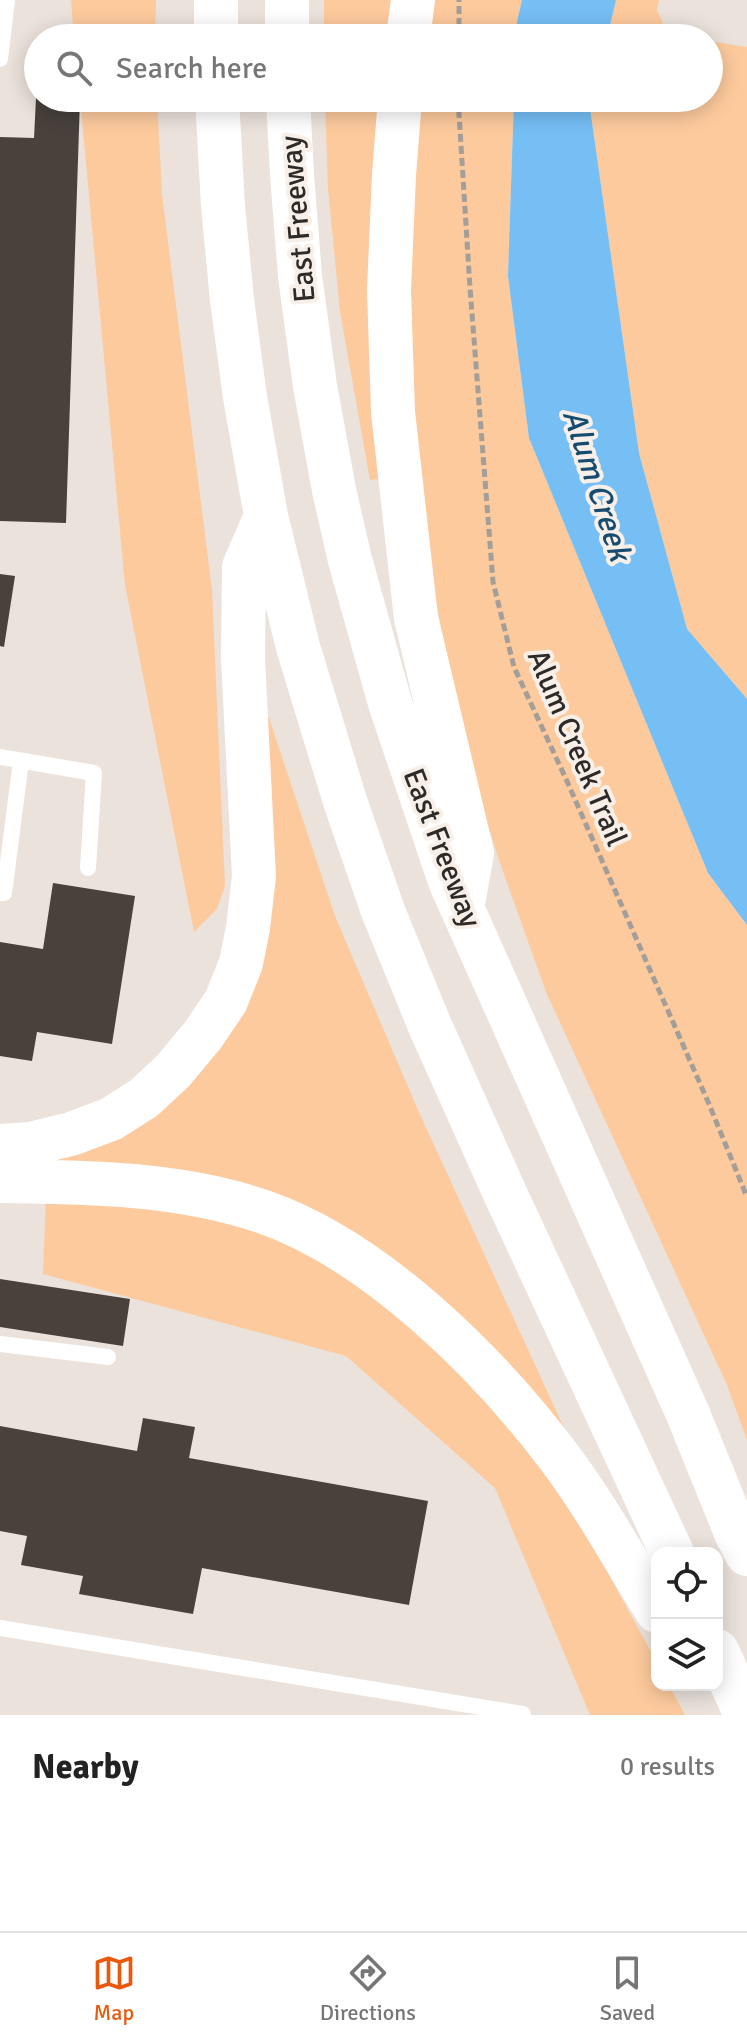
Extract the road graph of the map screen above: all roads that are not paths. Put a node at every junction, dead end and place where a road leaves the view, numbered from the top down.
1 (216, 0) edge
2 (287, 0) edge
3 (413, 0) edge
4 (5, 2) edge
5 (216, 24) edge
6 (287, 24) edge
7 (410, 24) edge
8 (0, 59) edge
9 (218, 112) edge
10 (289, 112) edge
11 (399, 112) edge
12 (266, 516) junction
13 (0, 757) edge
14 (21, 761) junction
15 (88, 868) dead end
16 (0, 893) edge
17 (463, 909) junction
18 (0, 1146) edge
19 (0, 1181) edge
20 (0, 1344) edge
21 (108, 1357) dead end
22 (669, 1547) edge
23 (747, 1554) edge
24 (651, 1601) edge
25 (0, 1628) edge
26 (723, 1664) edge
27 (707, 1691) edge
28 (523, 1714) edge
29 (721, 1715) edge
30 (746, 1715) edge

1 - 5 highway
2 - 6 highway
3 - 7 highway
4 - 8 lane
9 - 12 highway
10 - 17 highway, East Freeway
11 - 17 highway
12 - 18 highway
12 - 22 highway
13 - 14 lane
14 - 15 lane
14 - 16 lane
17 - 23 highway, East Freeway
19 - 24 highway
20 - 21 lane
25 - 28 lane
26 - 30 highway
27 - 29 highway

